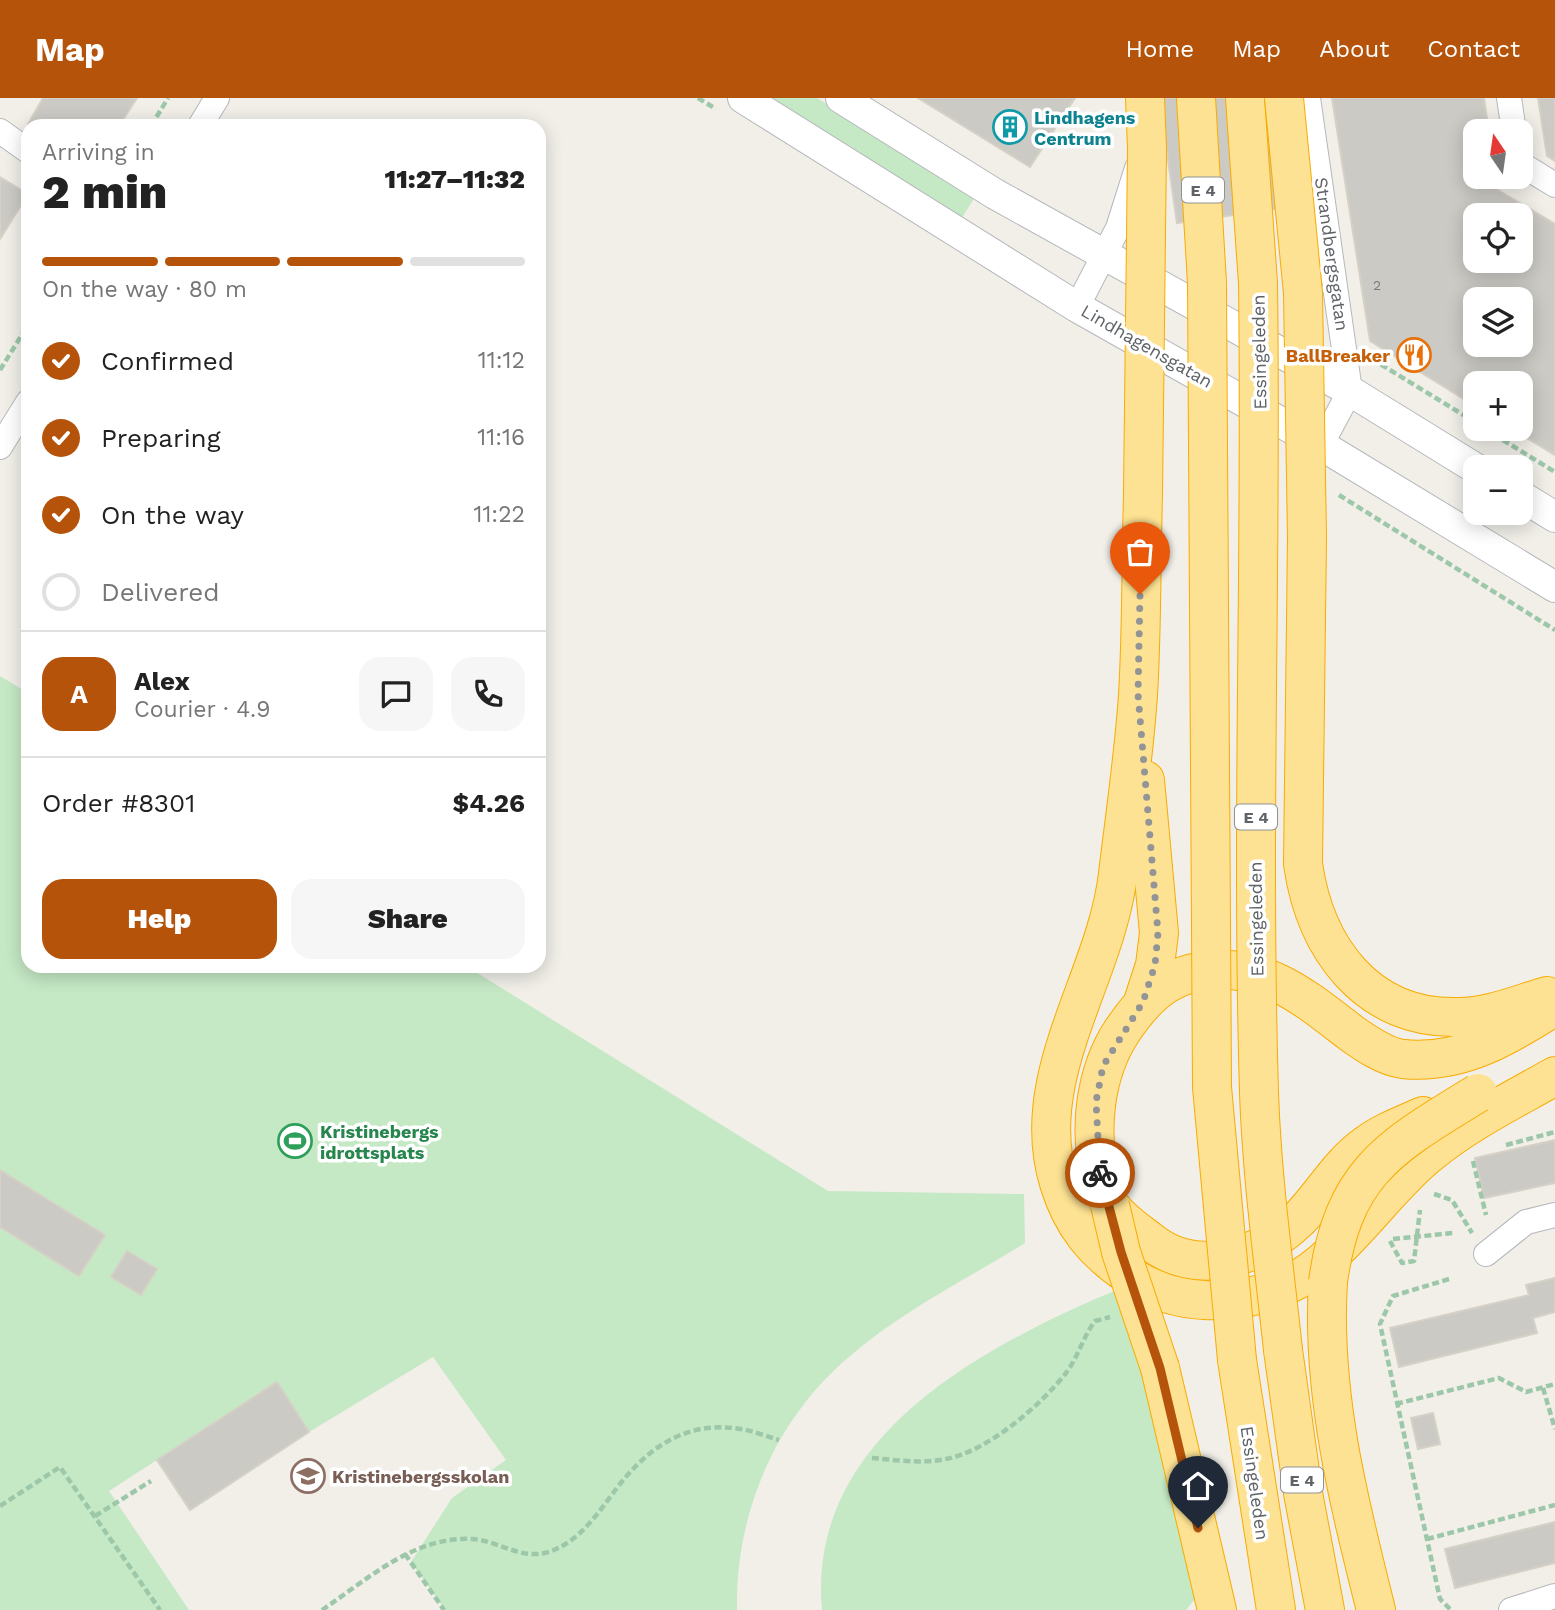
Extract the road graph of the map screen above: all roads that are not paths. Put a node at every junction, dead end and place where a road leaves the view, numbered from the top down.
1 (217, 98) edge
2 (743, 98) edge
3 (841, 98) edge
4 (1143, 98) edge
5 (1196, 98) edge
6 (1245, 98) edge
7 (1284, 98) edge
8 (1308, 98) edge
9 (1509, 98) edge
10 (204, 119) edge
11 (1512, 119) edge
12 (0, 131) edge
13 (21, 146) edge
14 (1533, 171) edge
15 (1555, 185) edge
16 (1102, 255) junction
17 (1077, 307) junction
18 (1350, 391) junction
19 (21, 413) edge
20 (1321, 445) junction
21 (0, 447) edge
22 (1463, 461) edge
23 (1533, 503) edge
24 (1555, 517) edge
25 (1555, 587) edge
26 (1138, 694) junction
27 (1555, 994) edge
28 (1143, 1002) junction
29 (1555, 1006) edge
30 (1555, 1055) edge
31 (1555, 1076) edge
32 (1478, 1093) junction
33 (1110, 1205) junction
34 (1555, 1215) edge
35 (1486, 1254) road end
36 (1555, 1596) edge
37 (1217, 1610) edge
38 (1276, 1610) edge
39 (1325, 1610) edge
40 (1376, 1610) edge
41 (1511, 1610) edge

1 - 10 street
2 - 17 street, Lindhagensgatan
3 - 16 street
4 - 16 street
4 - 26 highway, bridge
5 - 38 highway, Essingeleden / E 4, bridge
6 - 39 highway, Essingeleden / E 4, bridge
7 - 27 highway, bridge
8 - 18 street, Strandbergsgatan
9 - 11 street
12 - 13 street
14 - 15 street
16 - 17 street
16 - 18 street
17 - 20 street, Lindhagensgatan
18 - 20 street
18 - 22 street
19 - 21 street
20 - 25 street, Lindhagensgatan
23 - 24 street
26 - 28 highway
26 - 31 highway
28 - 29 highway, bridge
28 - 33 highway
30 - 32 highway
32 - 33 highway, bridge
32 - 40 highway, bridge
33 - 37 highway, bridge
34 - 35 street
36 - 41 street

